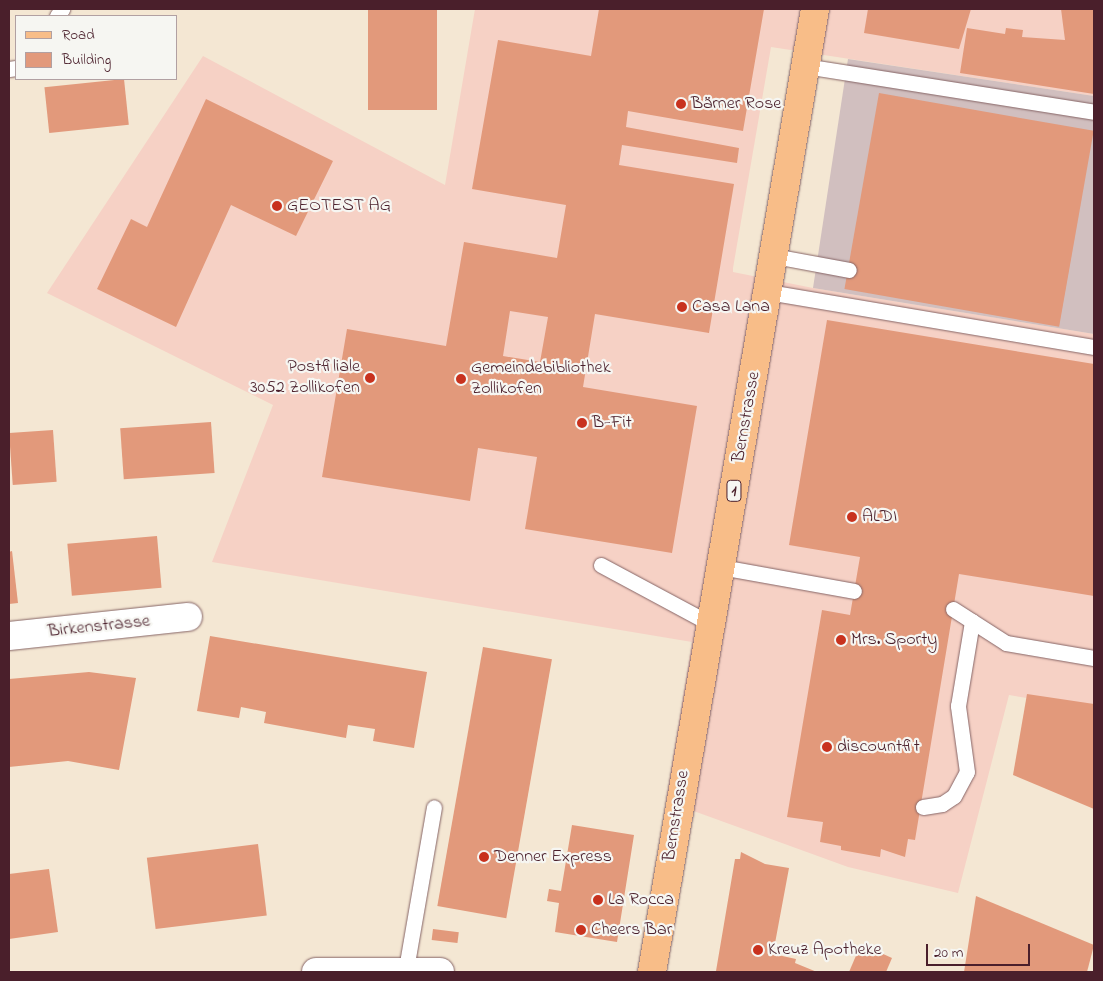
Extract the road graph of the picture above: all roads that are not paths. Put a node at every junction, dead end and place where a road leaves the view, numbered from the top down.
1 (815, 9) edge
2 (805, 66) junction
3 (1094, 112) edge
4 (774, 256) junction
5 (849, 270) dead end
6 (768, 292) junction
7 (1094, 347) edge
8 (601, 565) dead end
9 (721, 567) junction
10 (854, 591) dead end
11 (953, 609) dead end
12 (188, 618) dead end
13 (972, 621) junction
14 (711, 624) junction
15 (9, 636) edge
16 (1094, 658) edge
17 (434, 807) dead end
18 (923, 807) dead end
19 (406, 969) junction
20 (316, 972) edge
21 (440, 972) edge
22 (652, 972) edge

1 - 2 main road, Bernstrasse / 1
2 - 3 lane
2 - 4 main road, Bernstrasse / 1
4 - 5 lane
4 - 6 main road, Bernstrasse / 1
6 - 7 lane
6 - 9 main road, Bernstrasse / 1
8 - 14 lane
9 - 10 lane
9 - 14 main road, Bernstrasse / 1
11 - 13 lane
12 - 15 street, Birkenstrasse
13 - 16 lane
13 - 18 lane
14 - 22 main road, Bernstrasse / 1
17 - 19 lane
19 - 20 street
19 - 21 street

